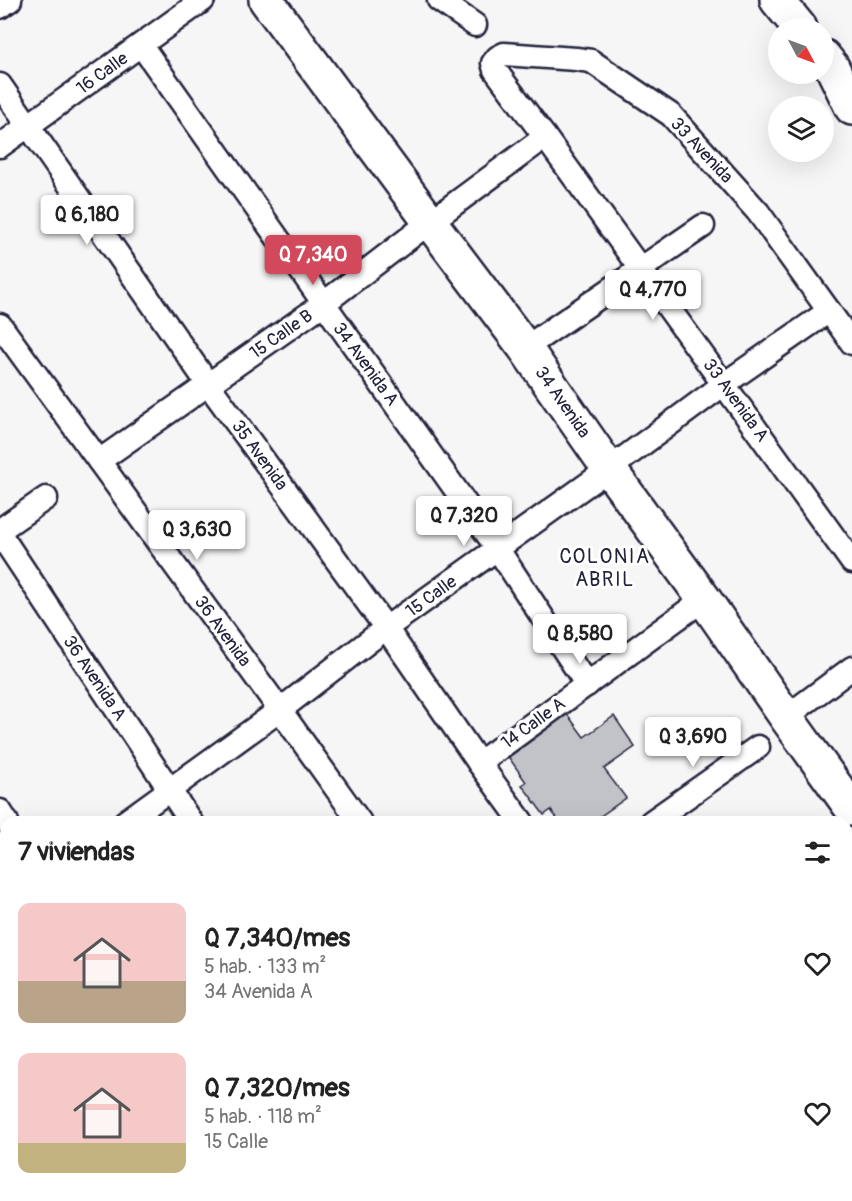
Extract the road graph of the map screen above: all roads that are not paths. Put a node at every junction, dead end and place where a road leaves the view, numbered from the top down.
1 (10, 0) edge
2 (203, 0) edge
3 (267, 0) edge
4 (439, 0) edge
5 (777, 0) edge
6 (0, 7) edge
7 (792, 18) edge
8 (475, 25) dead end
9 (141, 45) junction
10 (493, 63) joint
11 (834, 71) edge
12 (0, 85) edge
13 (852, 108) edge
14 (28, 126) junction
15 (545, 136) junction
16 (0, 146) edge
17 (430, 222) junction
18 (703, 226) dead end
19 (641, 269) junction
20 (323, 304) junction
21 (829, 311) junction
22 (0, 325) edge
23 (852, 344) edge
24 (525, 348) junction
25 (208, 384) junction
26 (724, 384) junction
27 (99, 461) junction
28 (609, 469) junction
29 (46, 498) dead end
30 (0, 532) edge
31 (497, 548) junction
32 (852, 562) edge
33 (704, 599) junction
34 (386, 628) junction
35 (852, 668) edge
36 (586, 685) junction
37 (280, 710) junction
38 (786, 717) junction
39 (758, 747) dead end
40 (479, 763) junction
41 (170, 791) junction
42 (852, 809) edge
43 (677, 815) edge
44 (134, 816) edge
45 (187, 816) edge
46 (356, 816) edge
47 (518, 816) edge

1 - 6 street
2 - 9 street, 16 Calle
3 - 17 street, 34 Avenida
4 - 8 street
5 - 7 street
9 - 14 street, 16 Calle
9 - 20 street, 34 Avenida A
10 - 15 street, 33 Avenida A
10 - 21 street, 33 Avenida
11 - 13 street
12 - 14 street, 35 Avenida
14 - 16 street, 16 Calle
14 - 25 street, 35 Avenida
15 - 17 street, 15 Calle B
15 - 19 street, 33 Avenida A
17 - 20 street, 15 Calle B
17 - 24 street, 34 Avenida
18 - 19 street
19 - 24 street
19 - 26 street, 33 Avenida A
20 - 25 street, 15 Calle B
20 - 31 street, 34 Avenida A
21 - 23 street, 33 Avenida
21 - 26 street, 15 Calle
22 - 27 street, 36 Avenida
24 - 28 street, 34 Avenida
25 - 27 street, 15 Calle B
25 - 34 street, 35 Avenida
26 - 28 street, 15 Calle
26 - 32 street, 33 Avenida A
27 - 37 street, 36 Avenida
28 - 31 street, 15 Calle
28 - 33 street, 34 Avenida
29 - 30 street
30 - 41 street, 36 Avenida A
31 - 34 street, 15 Calle
31 - 36 street, 34 Avenida A
33 - 36 street, 14 Calle A
33 - 38 street, 34 Avenida
34 - 37 street, 15 Calle
34 - 40 street, 35 Avenida
35 - 38 street
36 - 40 street, 14 Calle A
37 - 41 street, 15 Calle
37 - 46 street, 36 Avenida
38 - 42 street, 34 Avenida
39 - 43 street
40 - 47 street, 35 Avenida
41 - 44 street, 15 Calle
41 - 45 street, 36 Avenida A

